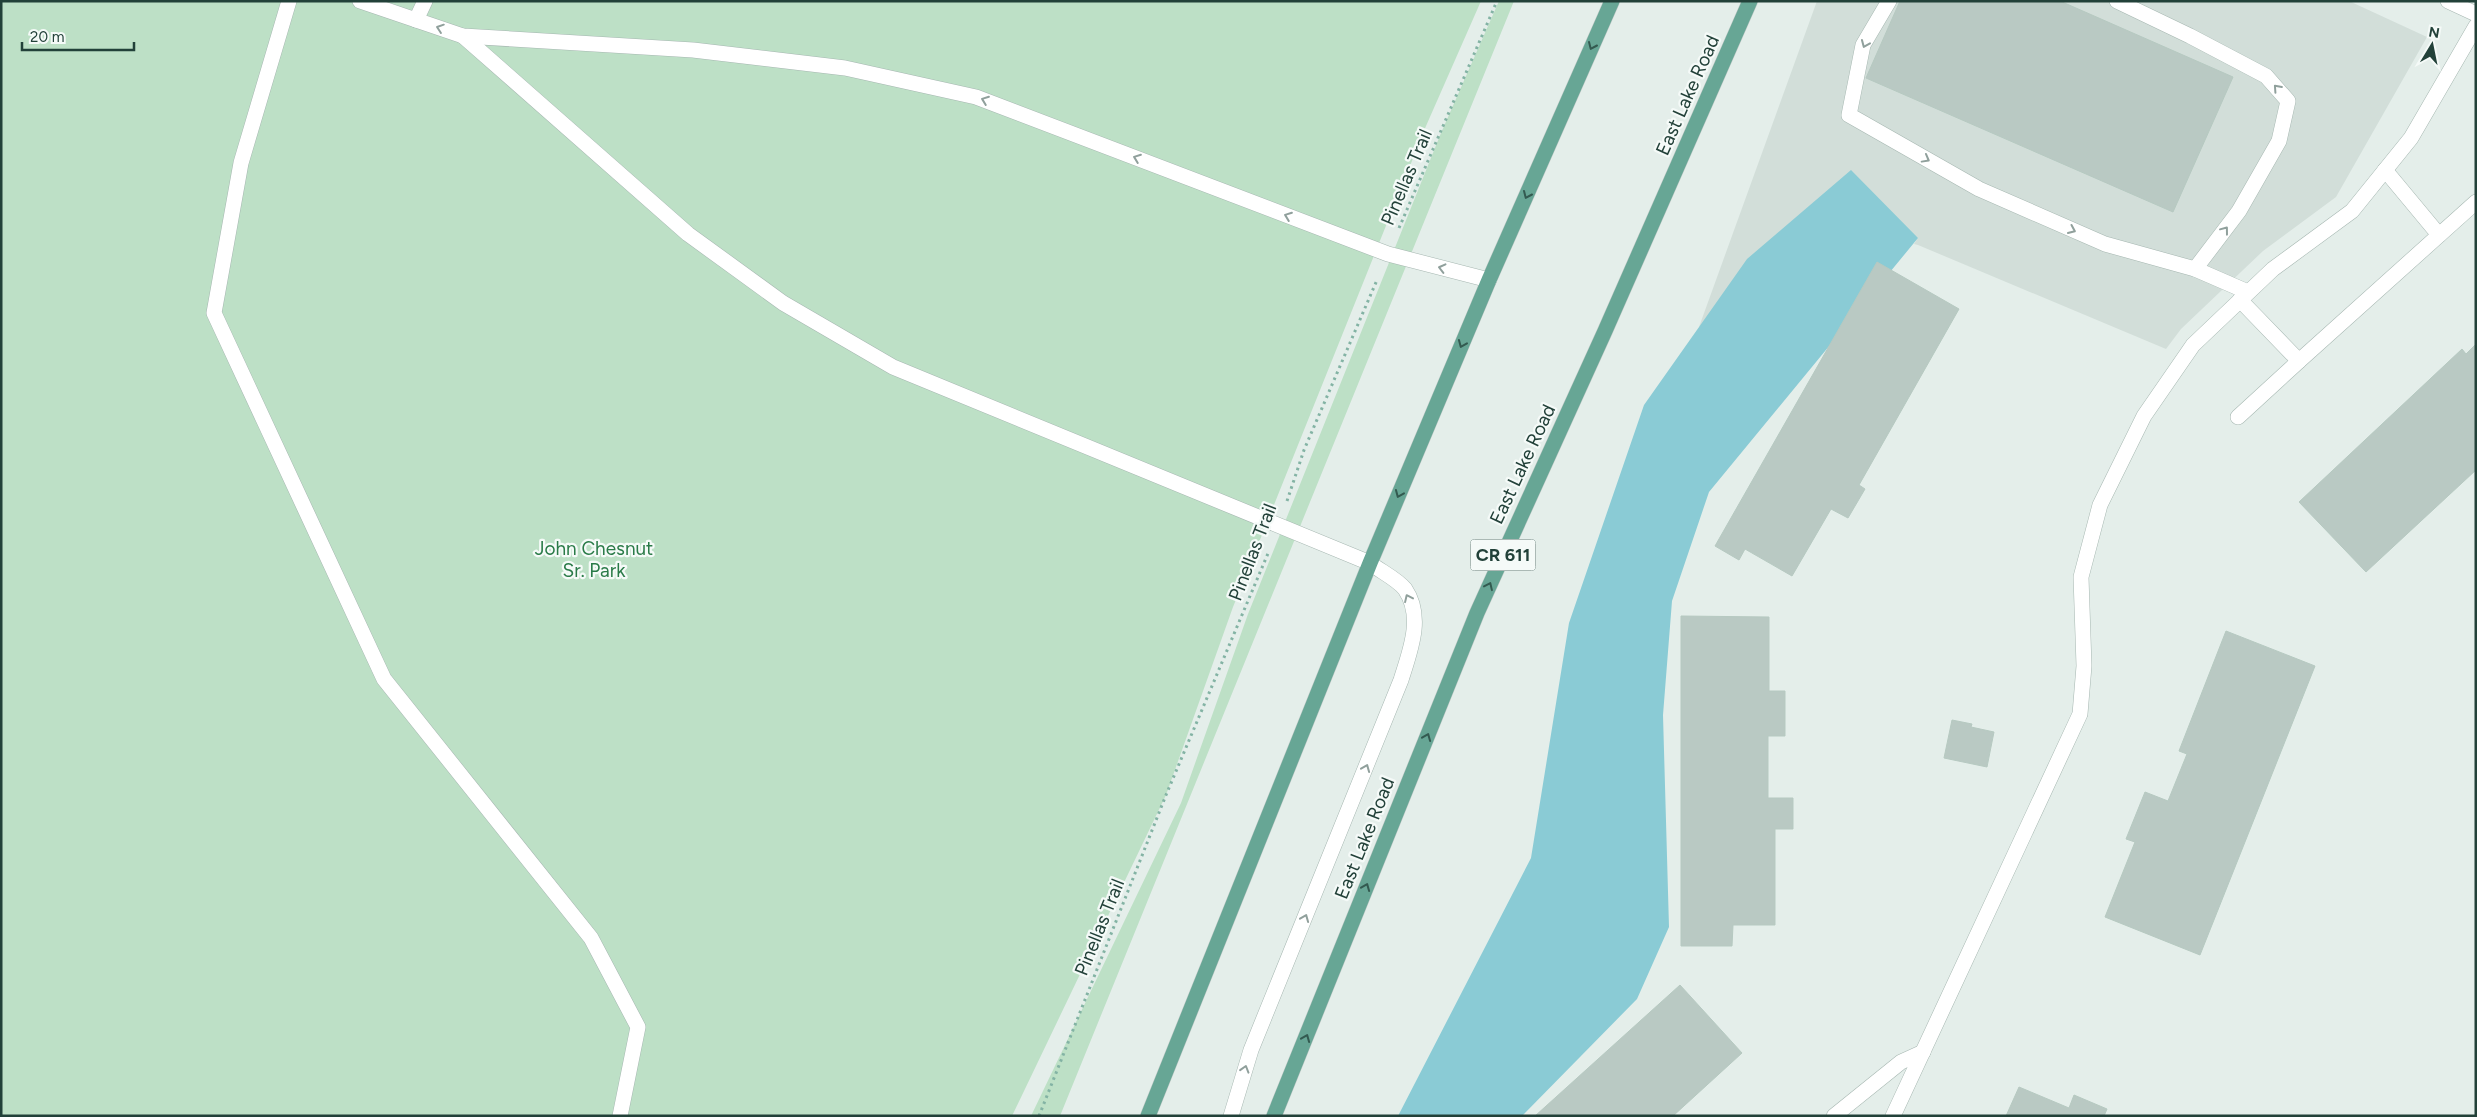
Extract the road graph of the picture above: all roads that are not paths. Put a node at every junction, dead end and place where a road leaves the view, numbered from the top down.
1 (289, 1) edge
2 (360, 1) edge
3 (425, 1) edge
4 (1612, 1) edge
5 (1750, 1) edge
6 (1889, 1) edge
7 (2117, 1) edge
8 (2448, 1) edge
9 (2476, 14) edge
10 (416, 20) junction
11 (2476, 26) edge
12 (463, 36) junction
13 (2385, 170) junction
14 (2476, 202) edge
15 (2439, 235) junction
16 (2195, 269) junction
17 (1490, 280) junction
18 (2244, 296) junction
19 (2299, 362) junction
20 (2238, 417) dead end
21 (1370, 563) junction
22 (1923, 1052) junction
23 (620, 1116) edge
24 (1148, 1116) edge
25 (1231, 1116) edge
26 (1274, 1116) edge
27 (1834, 1116) edge
28 (1893, 1116) edge

1 - 23 street
2 - 10 street
3 - 10 street
4 -> 17 main road
26 -> 5 main road, East Lake Road / CR 611
6 -> 16 street
16 -> 7 street
8 - 9 street
12 -> 10 street
11 - 13 street
17 -> 12 street
12 - 21 street
13 - 15 street
13 - 18 street
14 - 15 street
15 - 19 street
16 - 18 street
17 -> 21 main road
18 - 19 street
18 - 22 street
19 - 20 street
21 - 24 main road
25 -> 21 street
22 - 27 street
22 - 28 street

